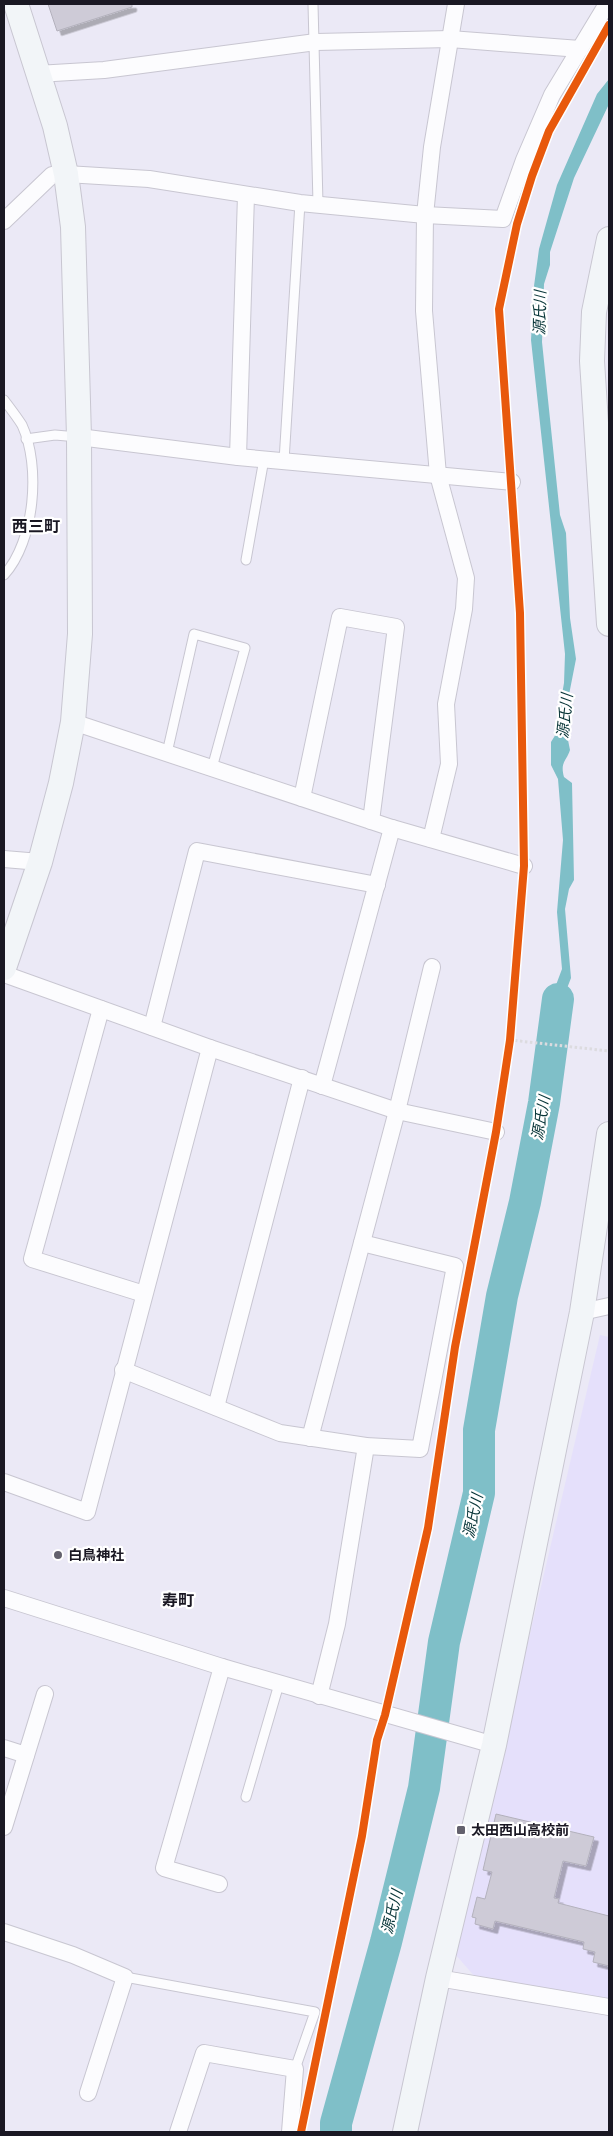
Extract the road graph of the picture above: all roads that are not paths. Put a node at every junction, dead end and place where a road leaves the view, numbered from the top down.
1 (16, 4) edge
2 (314, 4) edge
3 (456, 4) edge
4 (607, 4) edge
5 (450, 39) junction
6 (316, 42) junction
7 (580, 49) junction
8 (37, 74) junction
9 (66, 174) junction
10 (246, 195) junction
11 (300, 203) junction
12 (318, 204) junction
13 (425, 215) junction
14 (4, 221) edge
15 (609, 239) edge
16 (4, 400) edge
17 (79, 437) junction
18 (26, 439) junction
19 (238, 457) junction
20 (264, 459) junction
21 (284, 461) junction
22 (438, 475) junction
23 (512, 482) dead end
24 (246, 560) dead end
25 (4, 575) edge
26 (609, 624) edge
27 (73, 722) junction
28 (167, 753) junction
29 (212, 768) junction
30 (302, 798) junction
31 (371, 821) junction
32 (392, 828) junction
33 (431, 839) junction
34 (4, 860) edge
35 (40, 862) junction
36 (524, 866) dead end
37 (377, 885) junction
38 (432, 967) dead end
39 (4, 968) edge
40 (4, 974) edge
41 (101, 1009) junction
42 (152, 1027) junction
43 (210, 1048) junction
44 (302, 1078) junction
45 (322, 1086) junction
46 (397, 1111) junction
47 (496, 1132) dead end
48 (609, 1134) edge
49 (362, 1243) junction
50 (144, 1294) junction
51 (609, 1306) edge
52 (582, 1312) junction
53 (123, 1370) junction
54 (216, 1407) junction
55 (310, 1438) junction
56 (366, 1446) junction
57 (4, 1482) edge
58 (4, 1598) edge
59 (222, 1667) junction
60 (278, 1684) junction
61 (45, 1694) dead end
62 (320, 1696) junction
63 (494, 1745) junction
64 (4, 1748) edge
65 (26, 1755) junction
66 (246, 1797) dead end
67 (4, 1827) edge
68 (219, 1884) dead end
69 (4, 1932) edge
70 (126, 1977) junction
71 (438, 1978) junction
72 (609, 2007) edge
73 (295, 2069) junction
74 (88, 2093) dead end
75 (178, 2132) edge
76 (290, 2132) edge
77 (405, 2132) edge

1 - 8 street
2 - 6 lane
3 - 5 street
4 - 7 street
5 - 6 street
5 - 7 street
5 - 13 street
6 - 8 street
6 - 12 lane
7 - 13 street
8 - 9 street
9 - 10 street
9 - 14 street
9 - 17 street
10 - 11 street
10 - 19 street
11 - 12 street
11 - 21 lane
12 - 13 street
13 - 22 street
15 - 26 street
16 - 18 lane
17 - 18 lane
17 - 19 street
17 - 27 street
18 - 25 lane
19 - 20 street
20 - 21 street
20 - 24 lane
21 - 22 street
22 - 23 street
22 - 33 street
27 - 28 street
27 - 35 street
28 - 29 street
28 - 29 lane
29 - 30 street
30 - 31 street
30 - 31 street
31 - 32 street
32 - 33 street
32 - 37 street
33 - 36 street
34 - 35 street
35 - 39 street
37 - 42 street
37 - 45 street
38 - 46 street
40 - 41 street
41 - 42 street
41 - 50 street
42 - 43 street
43 - 44 street
43 - 50 street
44 - 45 street
44 - 54 street
45 - 46 street
46 - 47 street
46 - 49 street
48 - 52 street
49 - 55 street
49 - 56 street
50 - 53 street
51 - 52 street
52 - 63 street
53 - 54 street
53 - 57 street
54 - 55 street
55 - 56 street
56 - 62 street
58 - 59 street
59 - 60 street
59 - 68 street
60 - 62 street
60 - 66 lane
61 - 65 street
62 - 63 street
63 - 71 street
64 - 65 street
65 - 67 street
69 - 70 street
70 - 73 lane
70 - 74 street
71 - 72 street
71 - 77 street
73 - 75 street
73 - 76 street

